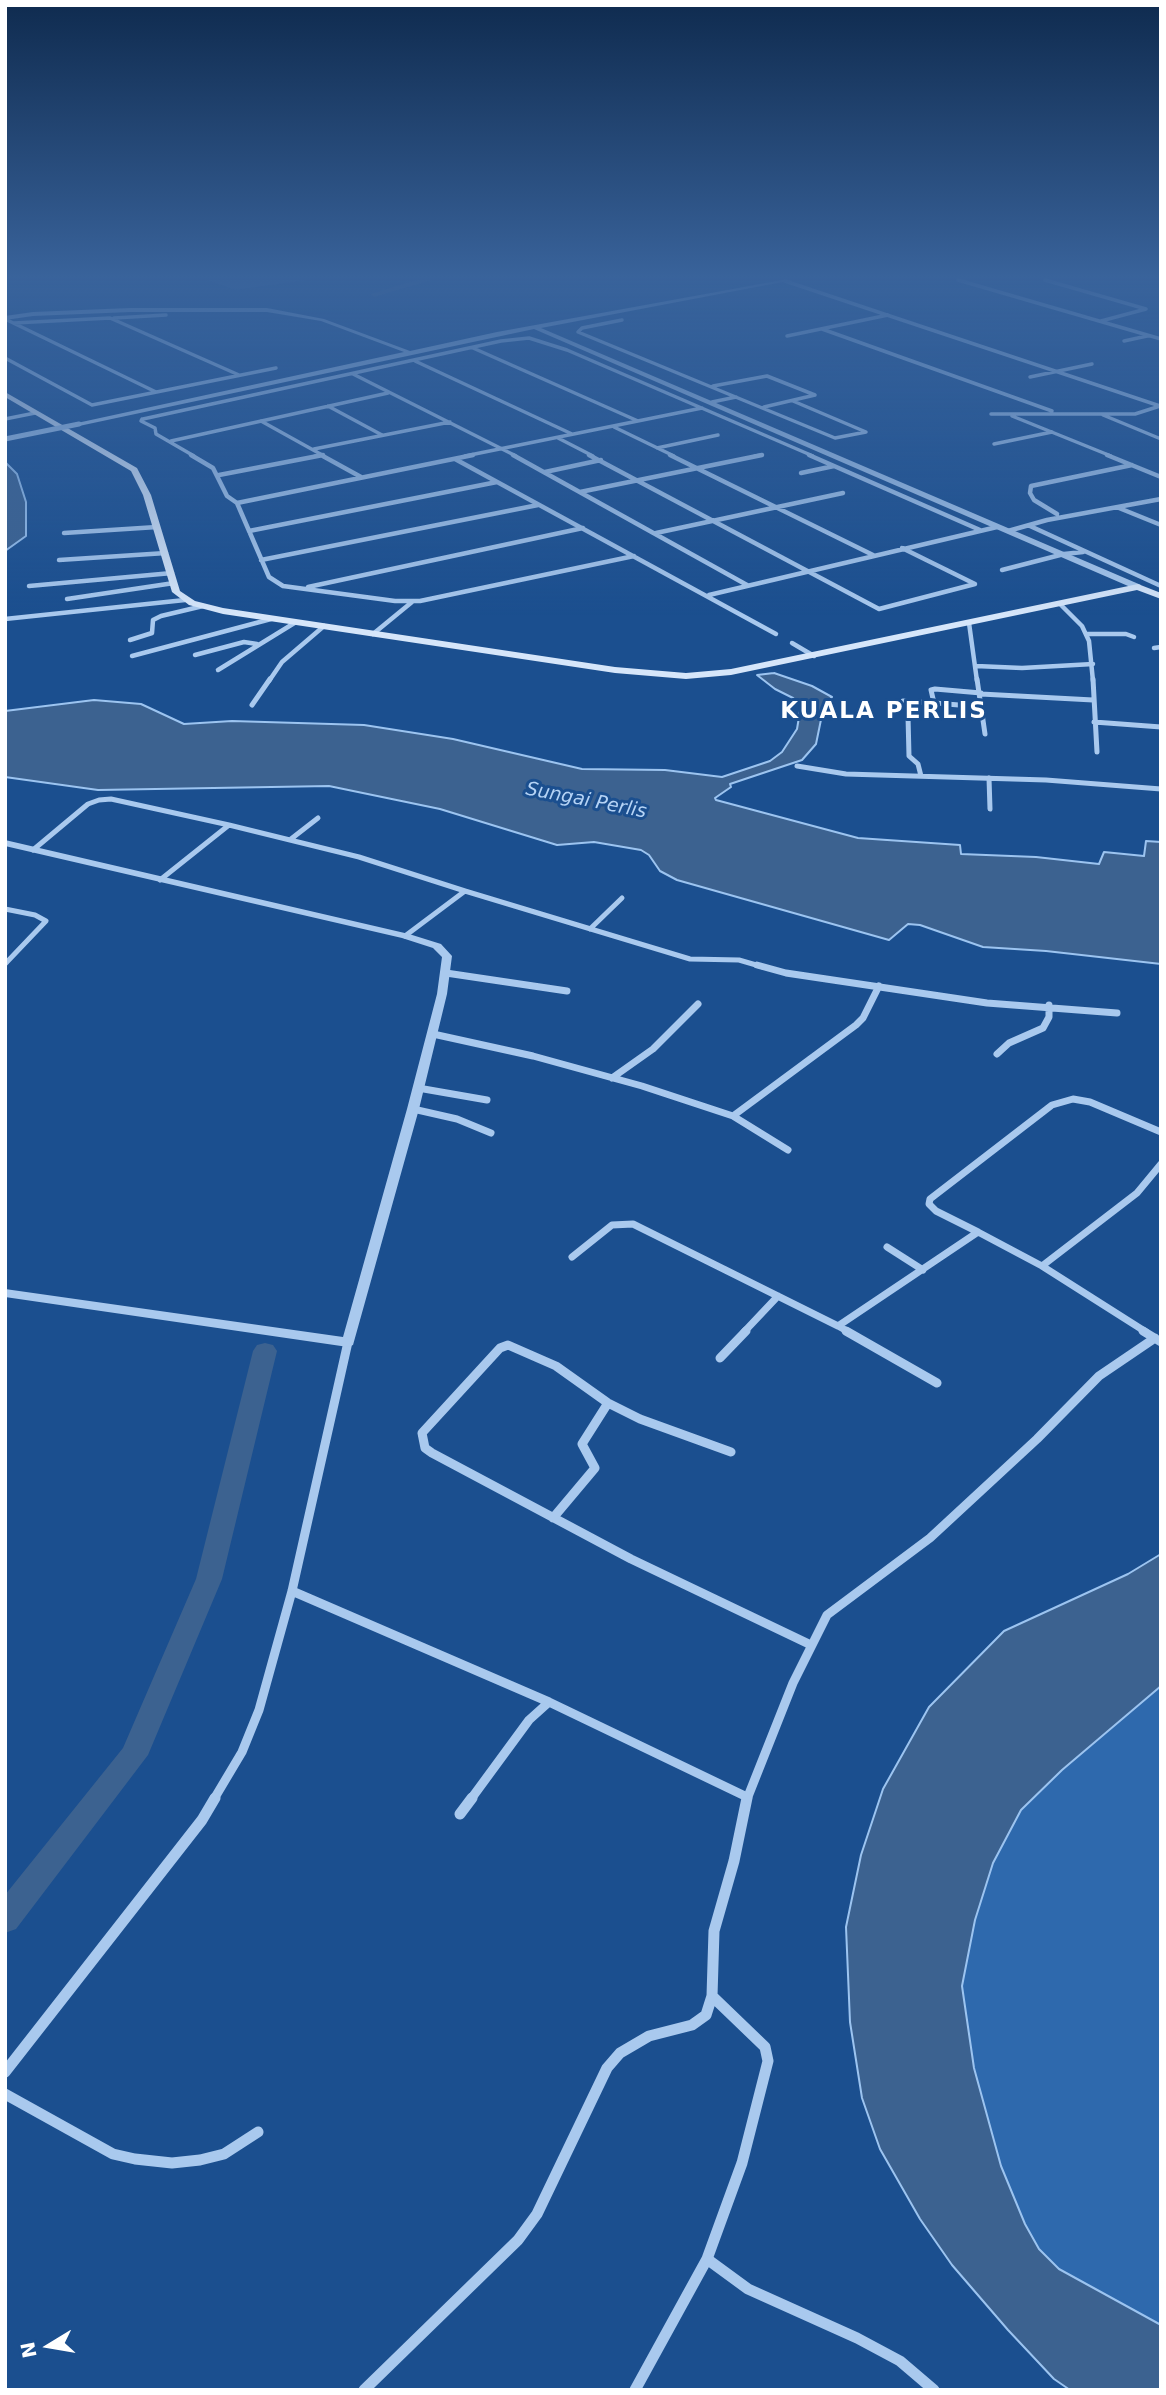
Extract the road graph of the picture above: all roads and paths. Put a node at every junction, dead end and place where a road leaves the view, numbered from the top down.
1 (64, 392) edge
2 (163, 392) edge
3 (229, 392) edge
4 (271, 392) edge
5 (481, 392) edge
6 (573, 392) edge
7 (666, 392) edge
8 (690, 392) edge
9 (725, 392) edge
10 (806, 392) edge
11 (997, 392) edge
12 (1119, 392) edge
13 (157, 393) joint
14 (389, 393) joint
15 (5, 394) edge
16 (737, 397) junction
17 (793, 401) junction
18 (716, 403) junction
19 (328, 406) junction
20 (763, 407) junction
21 (704, 408) junction
22 (35, 413) junction
23 (991, 414) dead end
24 (1008, 414) junction
25 (1059, 414) junction
26 (1100, 414) junction
27 (5, 419) edge
28 (261, 421) junction
29 (639, 421) junction
30 (450, 422) junction
31 (614, 426) junction
32 (1053, 432) junction
33 (383, 435) junction
34 (572, 435) junction
35 (718, 435) dead end
36 (558, 438) junction
37 (5, 439) edge
38 (1161, 439) edge
39 (171, 440) junction
40 (994, 444) dead end
41 (657, 448) junction
42 (314, 449) junction
43 (503, 449) junction
44 (830, 453) junction
45 (324, 455) junction
46 (762, 455) dead end
47 (815, 457) junction
48 (454, 459) junction
49 (601, 460) junction
50 (1132, 465) junction
51 (834, 466) junction
52 (699, 468) junction
53 (544, 472) junction
54 (801, 473) dead end
55 (219, 475) junction
56 (362, 477) junction
57 (1161, 477) edge
58 (637, 480) junction
59 (497, 482) junction
60 (579, 492) junction
61 (843, 493) dead end
62 (1161, 499) edge
63 (237, 503) junction
64 (538, 505) junction
65 (780, 507) junction
66 (1119, 508) junction
67 (1057, 514) dead end
68 (715, 521) junction
69 (1161, 525) edge
70 (158, 527) junction
71 (997, 527) junction
72 (1027, 527) junction
73 (583, 528) junction
74 (980, 530) junction
75 (1011, 530) junction
76 (248, 531) junction
77 (64, 533) dead end
78 (655, 534) junction
79 (902, 548) junction
80 (1086, 552) junction
81 (166, 553) junction
82 (1066, 554) junction
83 (874, 555) junction
84 (634, 556) junction
85 (60, 560) dead end
86 (261, 560) junction
87 (1002, 570) dead end
88 (806, 571) junction
89 (173, 578) junction
90 (747, 585) junction
91 (29, 586) dead end
92 (1161, 586) edge
93 (1139, 587) junction
94 (301, 589) junction
95 (709, 595) junction
96 (1161, 596) edge
97 (67, 599) dead end
98 (185, 600) junction
99 (412, 602) junction
100 (1061, 605) junction
101 (203, 606) junction
102 (5, 619) edge
103 (271, 619) junction
104 (296, 622) junction
105 (969, 623) junction
106 (324, 626) junction
107 (373, 634) junction
108 (776, 634) dead end
109 (1086, 634) junction
110 (1134, 637) dead end
111 (130, 640) dead end
112 (792, 643) dead end
113 (258, 644) junction
114 (1161, 647) edge
115 (1154, 649) dead end
116 (195, 655) dead end
117 (132, 656) dead end
118 (814, 656) junction
119 (1093, 663) junction
120 (976, 666) junction
121 (218, 670) dead end
122 (981, 694) junction
123 (902, 701) dead end
124 (1093, 701) junction
125 (934, 702) junction
126 (252, 705) dead end
127 (959, 705) dead end
128 (908, 716) dead end
129 (1094, 722) junction
130 (1161, 727) edge
131 (985, 734) dead end
132 (1097, 751) dead end
133 (797, 766) dead end
134 (921, 776) junction
135 (989, 778) junction
136 (1161, 789) edge
137 (990, 809) dead end
138 (318, 818) dead end
139 (229, 825) junction
140 (291, 839) junction
141 (5, 843) edge
142 (33, 850) junction
143 (160, 880) junction
144 (465, 891) junction
145 (622, 898) dead end
146 (5, 909) edge
147 (590, 929) junction
148 (405, 936) junction
149 (5, 964) edge
150 (446, 973) junction
151 (879, 986) junction
152 (567, 991) dead end
153 (698, 1004) dead end
154 (1049, 1005) junction
155 (1117, 1013) dead end
156 (433, 1034) junction
157 (996, 1054) dead end
158 (612, 1078) junction
159 (418, 1088) junction
160 (487, 1100) dead end
161 (413, 1108) junction
162 (733, 1116) junction
163 (1161, 1132) edge
164 (491, 1133) dead end
165 (788, 1150) dead end
166 (1161, 1164) edge
167 (978, 1232) junction
168 (887, 1247) dead end
169 (572, 1257) dead end
170 (1042, 1266) junction
171 (923, 1270) junction
172 (5, 1293) edge
173 (778, 1296) junction
174 (838, 1326) junction
175 (1158, 1340) edge
176 (348, 1342) junction
177 (720, 1358) dead end
178 (937, 1383) dead end
179 (608, 1403) junction
180 (731, 1452) dead end
181 (553, 1518) junction
182 (292, 1591) junction
183 (811, 1645) junction
184 (549, 1702) junction
185 (747, 1797) junction
186 (460, 1814) dead end
187 (712, 1996) junction
188 (5, 2072) edge
189 (5, 2094) edge
190 (258, 2132) dead end
191 (707, 2259) junction
192 (364, 2390) edge
193 (635, 2390) edge
194 (934, 2390) edge

1 - 13 street
2 - 13 street
3 - 37 street, bridge
4 - 39 street
5 - 34 street
6 - 29 street
7 - 21 street
8 - 18 street
9 - 16 street
10 - 17 street
11 - 25 street
12 - 26 street
14 - 19 street
14 - 30 street
15 - 22 main road
16 - 18 street
16 - 20 street
17 - 20 street
17 - 20 street
18 - 21 street
18 - 44 street
19 - 28 street
19 - 33 street
21 - 29 street
21 - 47 street
22 - 27 street
22 - 70 main road
23 - 24 street
24 - 25 street
24 - 32 street
25 - 26 street
26 - 38 street
28 - 39 street
28 - 42 street
29 - 31 street
30 - 33 street
30 - 43 street
31 - 34 street
31 - 41 street
32 - 40 street
32 - 50 street
33 - 42 street
34 - 36 street
35 - 41 street
36 - 43 street
36 - 49 street
39 - 55 street
41 - 52 street
42 - 45 street
43 - 48 street
43 - 53 street
44 - 47 street
44 - 71 street
45 - 55 street
45 - 56 street
46 - 52 street
47 - 51 street
48 - 56 street
48 - 59 street
49 - 53 street
49 - 58 street
50 - 57 street
50 - 67 street
51 - 54 street
51 - 74 street
52 - 58 street
52 - 65 street
53 - 60 street
55 - 63 street
56 - 63 street
58 - 60 street
58 - 68 street
59 - 64 street
59 - 76 street
60 - 78 street
61 - 65 street
62 - 66 street
63 - 76 street
64 - 73 street
64 - 86 street
65 - 68 street
65 - 83 street
66 - 69 street
66 - 72 street
68 - 78 street
68 - 88 street
70 - 77 street
70 - 81 main road
71 - 74 street
71 - 75 street
72 - 75 street
72 - 80 street
73 - 84 street
73 - 94 street
74 - 79 street
75 - 82 street
76 - 86 street
78 - 90 street
79 - 83 street
79 - 88 street
80 - 82 street
80 - 92 street
81 - 85 street
81 - 89 main road
82 - 87 street
82 - 93 street
83 - 88 street
84 - 95 street
84 - 99 street
86 - 94 street
88 - 90 street
89 - 91 street
89 - 97 street
89 - 98 main road
90 - 95 street
93 - 96 main road
93 - 100 main road
94 - 99 street
95 - 108 street
98 - 101 main road
98 - 102 street
99 - 107 street
100 - 105 main road
100 - 109 street
101 - 103 main road
101 - 111 street
103 - 104 main road
103 - 117 street
104 - 106 main road
104 - 113 street
105 - 118 main road
105 - 120 street
106 - 107 main road
106 - 126 street
107 - 118 main road
109 - 110 street
109 - 119 street
112 - 118 street
113 - 116 street
113 - 121 street
114 - 115 street
119 - 120 street
119 - 124 street
120 - 122 street
122 - 124 street
122 - 125 street
122 - 131 street
123 - 125 street
124 - 129 street
125 - 127 street
128 - 134 street
129 - 130 street
129 - 132 street
133 - 134 street
134 - 135 street
135 - 136 street
135 - 137 street
138 - 140 street
139 - 140 street
139 - 142 street
139 - 143 street
140 - 144 street
141 - 142 street
142 - 143 street
143 - 148 street
144 - 147 street
144 - 148 street
145 - 147 street
146 - 149 street
147 - 151 street
148 - 150 street
150 - 152 street
150 - 156 street
151 - 154 street
151 - 162 street
153 - 158 street
154 - 155 street
154 - 157 street
156 - 158 street
156 - 159 street
158 - 162 street
159 - 160 street
159 - 161 street
161 - 164 street
161 - 176 street
162 - 165 street
163 - 167 street
166 - 170 street
167 - 170 street
167 - 171 street
168 - 171 street
169 - 173 street
170 - 175 street
171 - 174 street
172 - 176 street
173 - 174 street
173 - 177 street
174 - 178 street
175 - 183 street
176 - 182 street
179 - 180 street
179 - 181 street
179 - 181 street
181 - 183 street
182 - 184 street
182 - 188 street
183 - 185 street
184 - 185 street
184 - 186 street
185 - 187 street
187 - 191 street
187 - 192 street
189 - 190 street
191 - 193 street
191 - 194 street

